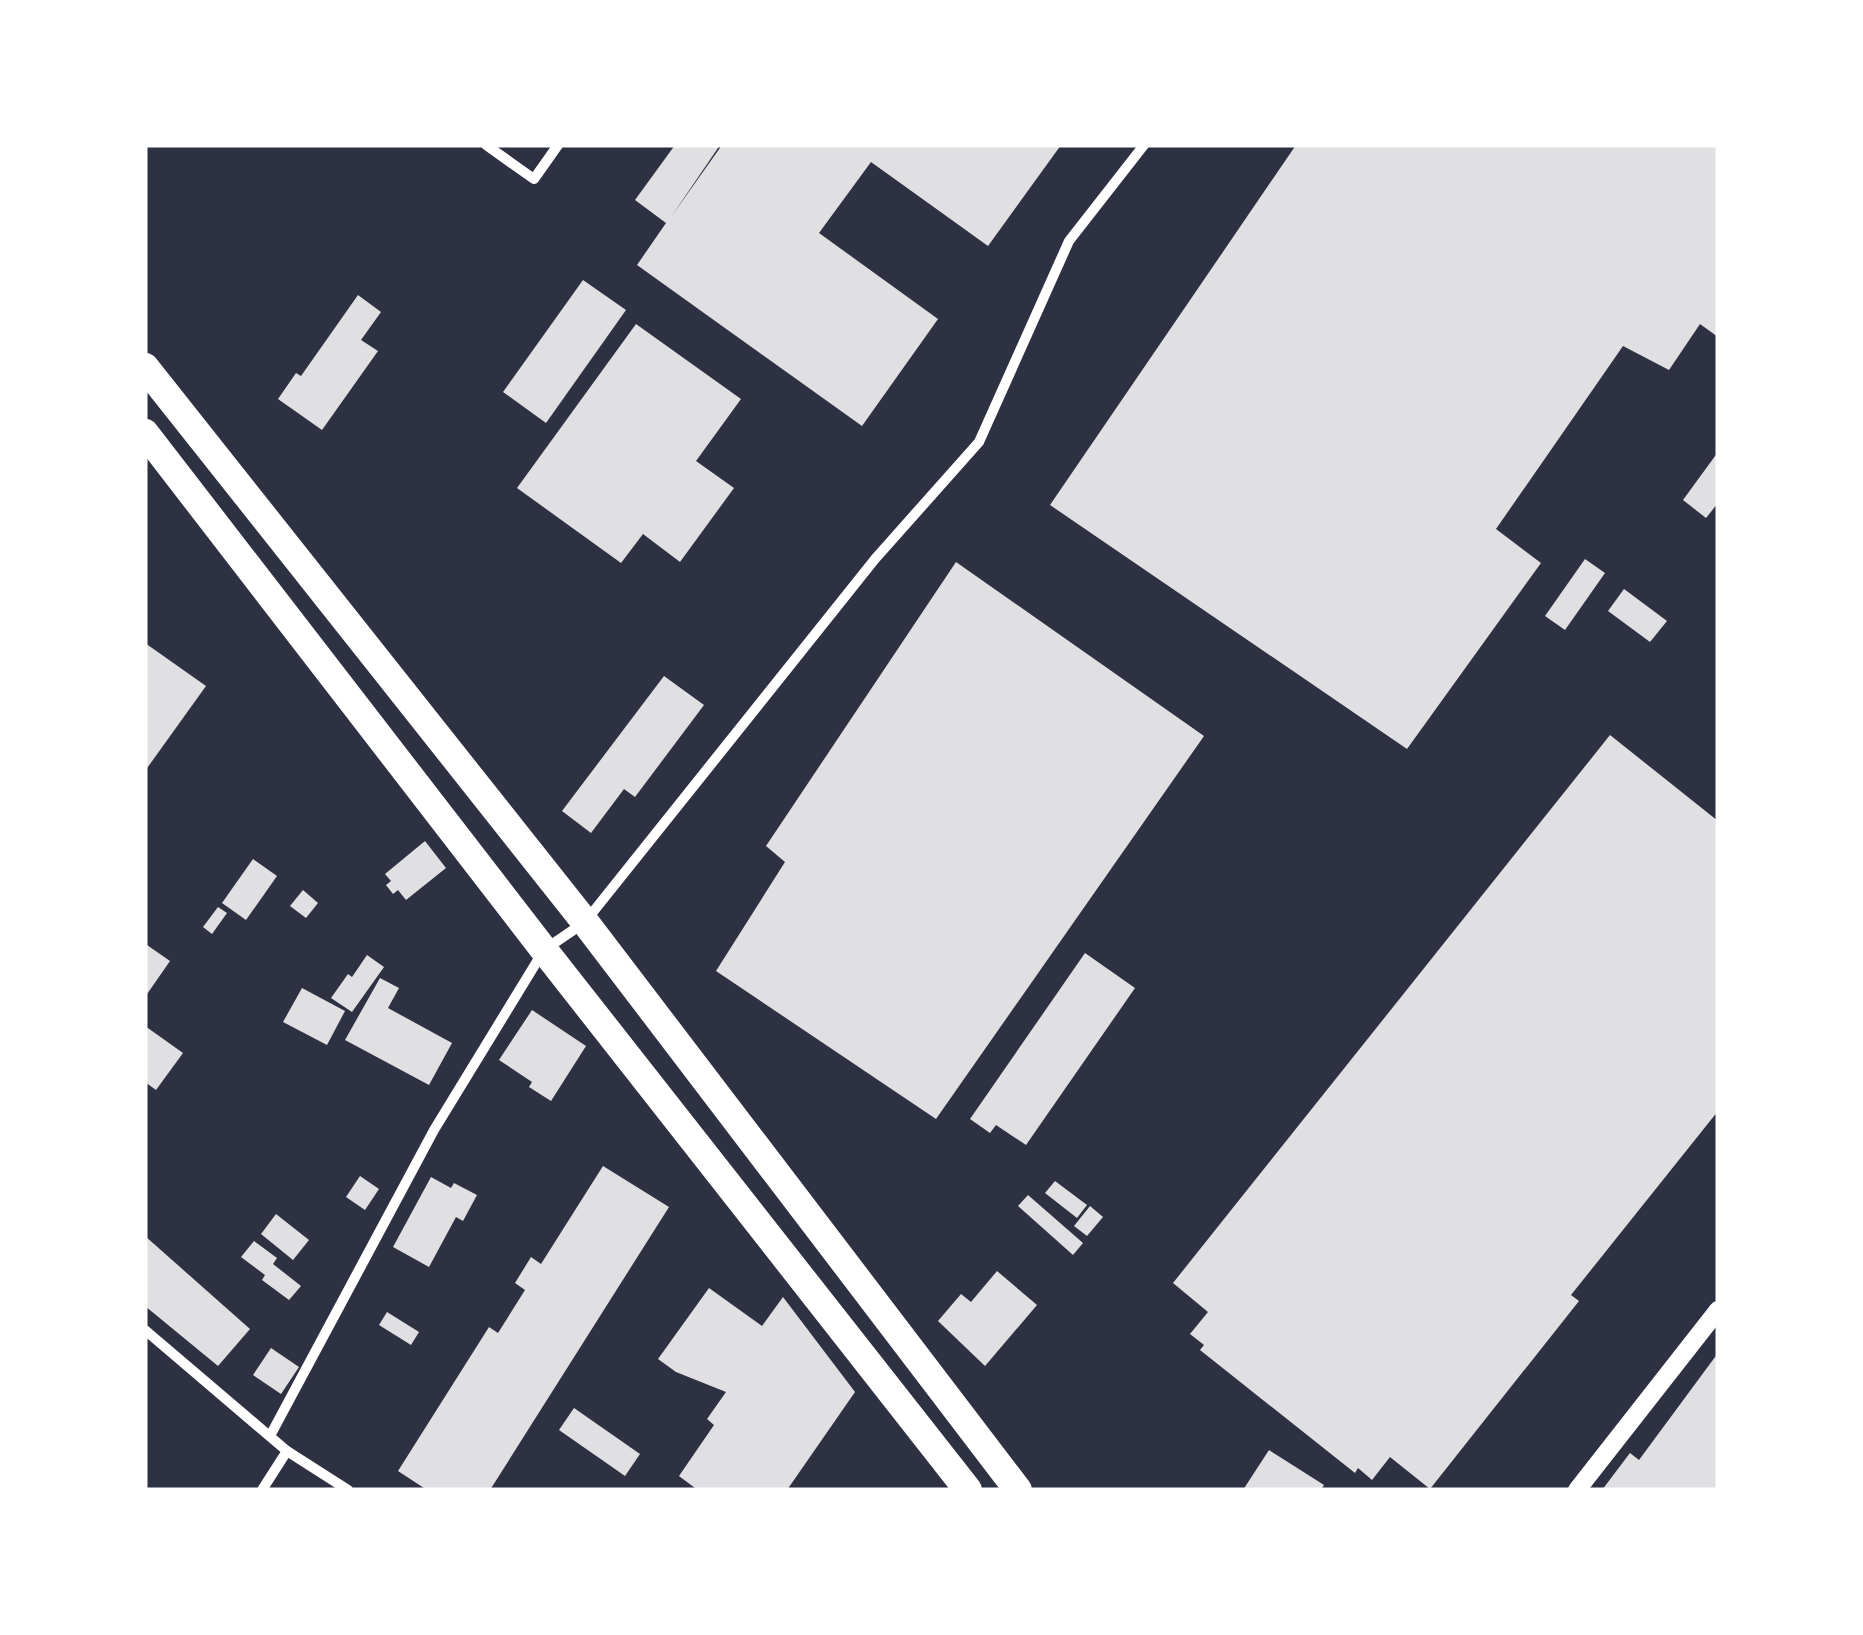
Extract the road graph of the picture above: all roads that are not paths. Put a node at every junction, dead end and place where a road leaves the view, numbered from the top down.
1 (486, 145) edge
2 (558, 145) edge
3 (1144, 145) edge
4 (145, 367) edge
5 (145, 433) edge
6 (584, 922) junction
7 (544, 950) junction
8 (1718, 1310) edge
9 (145, 1330) edge
10 (270, 1436) junction
11 (287, 1451) junction
12 (262, 1490) edge
13 (348, 1490) edge
14 (968, 1490) edge
15 (1018, 1490) edge
16 (1577, 1490) edge

1 - 2 street
3 - 6 street
4 - 6 highway
5 - 7 highway
6 - 7 street
6 - 15 highway
7 - 10 street
7 - 14 highway
8 - 16 street
9 - 10 street
10 - 11 street
11 - 12 street
11 - 13 street

